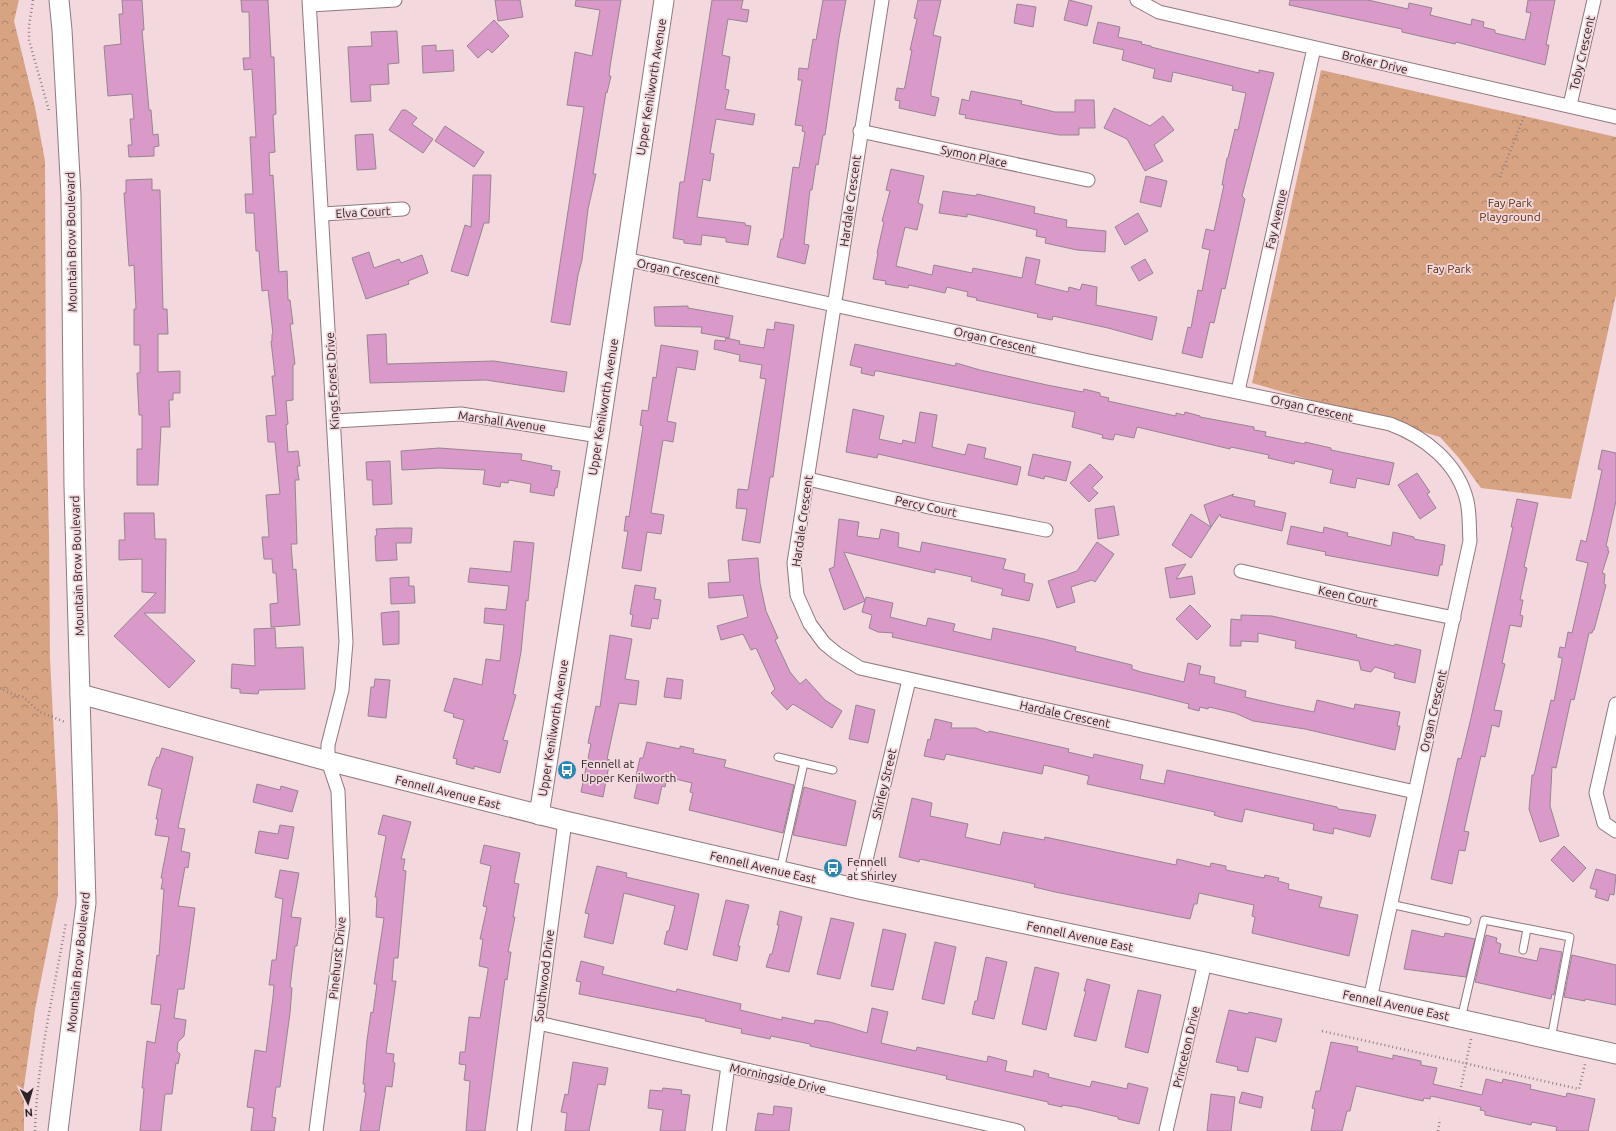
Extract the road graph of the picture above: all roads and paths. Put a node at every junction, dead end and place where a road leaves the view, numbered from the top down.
1 (59, 0) edge
2 (395, 0) edge
3 (664, 0) edge
4 (882, 0) edge
5 (1137, 0) edge
6 (1594, 0) edge
7 (310, 2) edge
8 (1314, 48) junction
9 (1570, 105) junction
10 (1525, 114) dead end
11 (1616, 117) edge
12 (860, 131) junction
13 (1500, 177) dead end
14 (1088, 180) dead end
15 (404, 209) dead end
16 (323, 214) junction
17 (625, 259) junction
18 (834, 304) junction
19 (1238, 391) junction
20 (334, 421) junction
21 (599, 436) junction
22 (808, 479) junction
23 (1046, 530) dead end
24 (1241, 571) dead end
25 (1454, 618) junction
26 (909, 680) junction
27 (0, 688) edge
28 (80, 694) junction
29 (1616, 704) edge
30 (66, 730) dead end
31 (778, 757) dead end
32 (328, 761) junction
33 (804, 763) junction
34 (833, 770) dead end
35 (1415, 792) junction
36 (539, 815) junction
37 (565, 821) junction
38 (1616, 831) edge
39 (780, 871) junction
40 (859, 889) junction
41 (1390, 904) junction
42 (66, 919) dead end
43 (1467, 921) dead end
44 (1527, 929) junction
45 (1523, 950) dead end
46 (1205, 962) junction
47 (1370, 999) junction
48 (1468, 1021) junction
49 (538, 1023) junction
50 (1322, 1031) dead end
51 (1550, 1039) junction
52 (1589, 1048) junction
53 (1616, 1054) edge
54 (1466, 1064) junction
55 (728, 1066) junction
56 (1461, 1087) dead end
57 (1440, 1119) dead end
58 (36, 1131) edge
59 (58, 1131) edge
60 (316, 1131) edge
61 (524, 1131) edge
62 (719, 1131) edge
63 (1018, 1131) edge
64 (1166, 1131) edge
65 (1438, 1131) edge

1 - 28 main road, Mountain Brow Boulevard
2 - 7 street
3 - 17 main road, Upper Kenilworth Avenue
4 - 12 street, Hardale Crescent
5 - 8 street, Broker Drive
6 - 9 street, Toby Crescent
7 - 16 street, Kings Forest Drive
8 - 9 street, Broker Drive
8 - 19 street, Fay Avenue
9 - 11 street, Broker Drive
10 - 13 path
12 - 14 street, Symon Place
12 - 18 street, Hardale Crescent
15 - 16 street, Elva Court
16 - 20 street, Kings Forest Drive
17 - 18 street, Organ Crescent
17 - 21 main road, Upper Kenilworth Avenue
18 - 19 street, Organ Crescent
18 - 22 street, Hardale Crescent
19 - 25 street, Organ Crescent
20 - 21 street, Marshall Avenue
20 - 32 street, Kings Forest Drive
21 - 36 main road, Upper Kenilworth Avenue
22 - 23 street, Percy Court
22 - 26 street, Hardale Crescent
24 - 25 street, Keen Court
25 - 35 street, Organ Crescent
26 - 35 street, Hardale Crescent
26 - 40 street, Shirley Street
27 - 30 path
28 - 32 main road, Fennell Avenue East
28 - 59 main road, Mountain Brow Boulevard
29 - 38 street
31 - 33 lane
32 - 36 main road, Fennell Avenue East
32 - 60 street, Pinehurst Drive
33 - 34 lane
33 - 39 lane
35 - 41 street, Organ Crescent
36 - 37 main road, Fennell Avenue East
37 - 39 main road, Fennell Avenue East
37 - 49 street, Southwood Drive
39 - 40 main road, Fennell Avenue East
40 - 46 main road, Fennell Avenue East
41 - 43 lane
41 - 47 street, Organ Crescent
42 - 58 path
44 - 45 lane
44 - 48 lane
44 - 51 lane
46 - 47 main road, Fennell Avenue East
46 - 64 street, Princeton Drive
47 - 48 main road, Fennell Avenue East
48 - 51 main road, Fennell Avenue East
48 - 54 path
49 - 55 street, Morningside Drive
49 - 61 street, Southwood Drive
50 - 54 path
51 - 52 main road, Fennell Avenue East
52 - 53 main road, Fennell Avenue East
52 - 54 path
54 - 56 path
55 - 62 street
55 - 63 street, Morningside Drive
57 - 65 path

